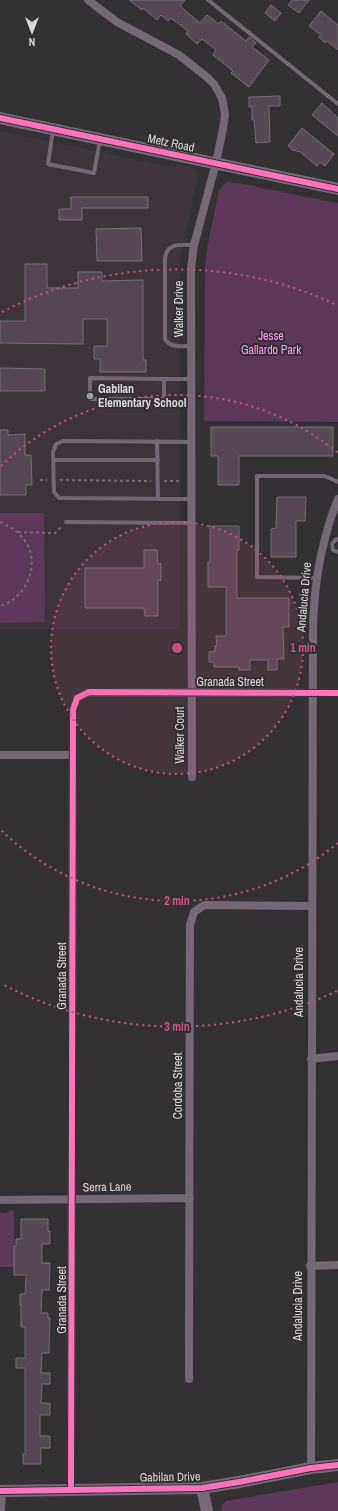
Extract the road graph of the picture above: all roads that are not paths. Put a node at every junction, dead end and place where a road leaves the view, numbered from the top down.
1 (88, 0) edge
2 (208, 0) edge
3 (338, 104) edge
4 (0, 118) edge
5 (54, 129) junction
6 (100, 139) junction
7 (216, 163) junction
8 (338, 189) edge
9 (194, 245) junction
10 (190, 346) junction
11 (164, 379) junction
12 (191, 379) junction
13 (157, 441) junction
14 (191, 442) junction
15 (53, 460) junction
16 (158, 460) junction
17 (338, 482) edge
18 (158, 499) junction
19 (191, 499) junction
20 (338, 499) edge
21 (66, 522) road end
22 (191, 523) junction
23 (338, 540) edge
24 (324, 541) junction
25 (332, 544) junction
26 (338, 552) edge
27 (316, 578) junction
28 (192, 693) junction
29 (312, 693) junction
30 (338, 693) edge
31 (0, 755) edge
32 (73, 755) junction
33 (192, 777) dead end
34 (311, 906) junction
35 (338, 1056) edge
36 (311, 1059) junction
37 (190, 1198) junction
38 (0, 1200) edge
39 (73, 1200) junction
40 (338, 1265) edge
41 (310, 1266) junction
42 (189, 1379) dead end
43 (338, 1465) edge
44 (311, 1468) junction
45 (202, 1488) junction
46 (71, 1490) junction
47 (1, 1491) edge
48 (1, 1511) edge
49 (207, 1511) edge

1 - 7 street, Walker Drive
2 - 3 lane
4 - 5 street, Metz Road
5 - 6 street, Metz Road
5 - 6 lane
6 - 7 street, Metz Road
7 - 8 street, Metz Road
7 - 9 street, Walker Drive
9 - 10 street, Walker Drive
9 - 10 lane
10 - 12 street, Walker Drive
11 - 11 lane
11 - 12 lane
12 - 14 street, Walker Drive
13 - 14 lane
13 - 15 lane
13 - 16 lane
14 - 19 street, Walker Drive
15 - 16 lane
15 - 18 lane
16 - 18 lane
17 - 27 lane
18 - 19 lane
19 - 22 street, Walker Drive
20 - 24 street, Andalucia Drive
21 - 22 lane
22 - 28 street, Walker Drive
23 - 25 lane
24 - 25 lane
24 - 27 street, Andalucia Drive
25 - 26 lane
27 - 29 street, Andalucia Drive
28 - 29 street, Granada Street
28 - 32 street, Granada Street
28 - 33 street, Walker Court
29 - 30 street, Granada Street
29 - 34 street, Andalucia Drive
31 - 32 street
32 - 39 street, Granada Street
34 - 36 street, Andalucia Drive
34 - 37 street, Cordoba Street
35 - 36 street
36 - 41 street, Andalucia Drive
37 - 39 street, Serra Lane
37 - 42 street, Cordoba Street
38 - 39 street, Serra Lane
39 - 46 street, Granada Street
40 - 41 street
41 - 44 street, Andalucia Drive
43 - 44 street, Gabilan Drive
44 - 45 street, Gabilan Drive
45 - 46 street, Gabilan Drive
45 - 49 street
46 - 47 street, Gabilan Drive
47 - 48 street

